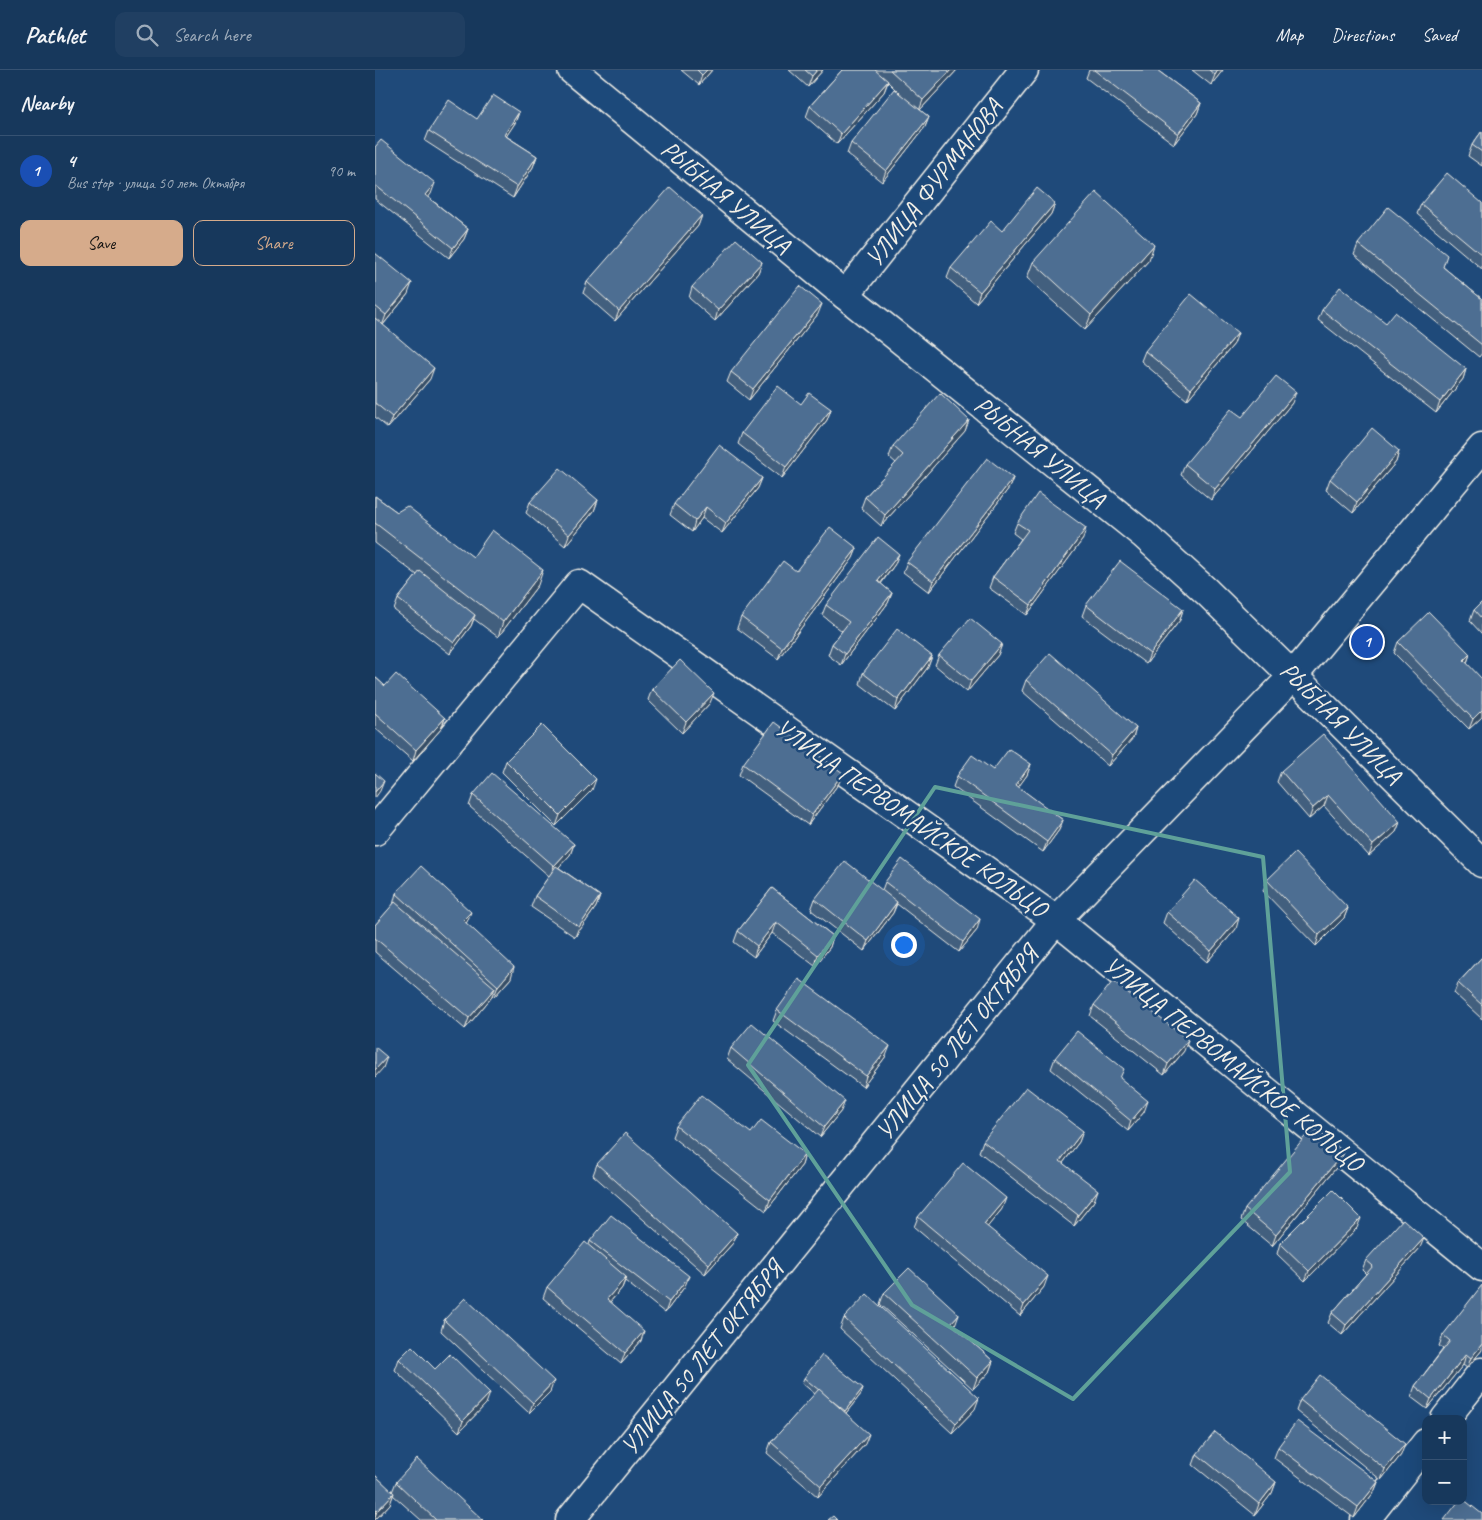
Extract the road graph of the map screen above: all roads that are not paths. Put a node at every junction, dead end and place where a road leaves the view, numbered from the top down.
1 (573, 70) edge
2 (1024, 70) edge
3 (845, 295) junction
4 (1482, 448) edge
5 (1293, 676) junction
6 (375, 831) edge
7 (1482, 863) edge
8 (1056, 920) junction
9 (1482, 1267) edge
10 (1482, 1372) edge
11 (1448, 1415) edge
12 (1422, 1448) edge
13 (570, 1520) edge
14 (1365, 1520) edge

1 - 3 street, РЫБНАЯ УЛИЦА
2 - 3 street, УЛИЦА ФУРМАНОВА
3 - 5 street, РЫБНАЯ УЛИЦА
4 - 5 street, УЛИЦА 50 ЛЕТ ОКТЯБРЯ
5 - 7 street, РЫБНАЯ УЛИЦА
5 - 8 street, УЛИЦА 50 ЛЕТ ОКТЯБРЯ
6 - 8 street, УЛИЦА ПЕРВОМАЙСКОЕ КОЛЬЦО
8 - 9 street, УЛИЦА ПЕРВОМАЙСКОЕ КОЛЬЦО
8 - 13 street, УЛИЦА 50 ЛЕТ ОКТЯБРЯ
10 - 11 street
12 - 14 street

